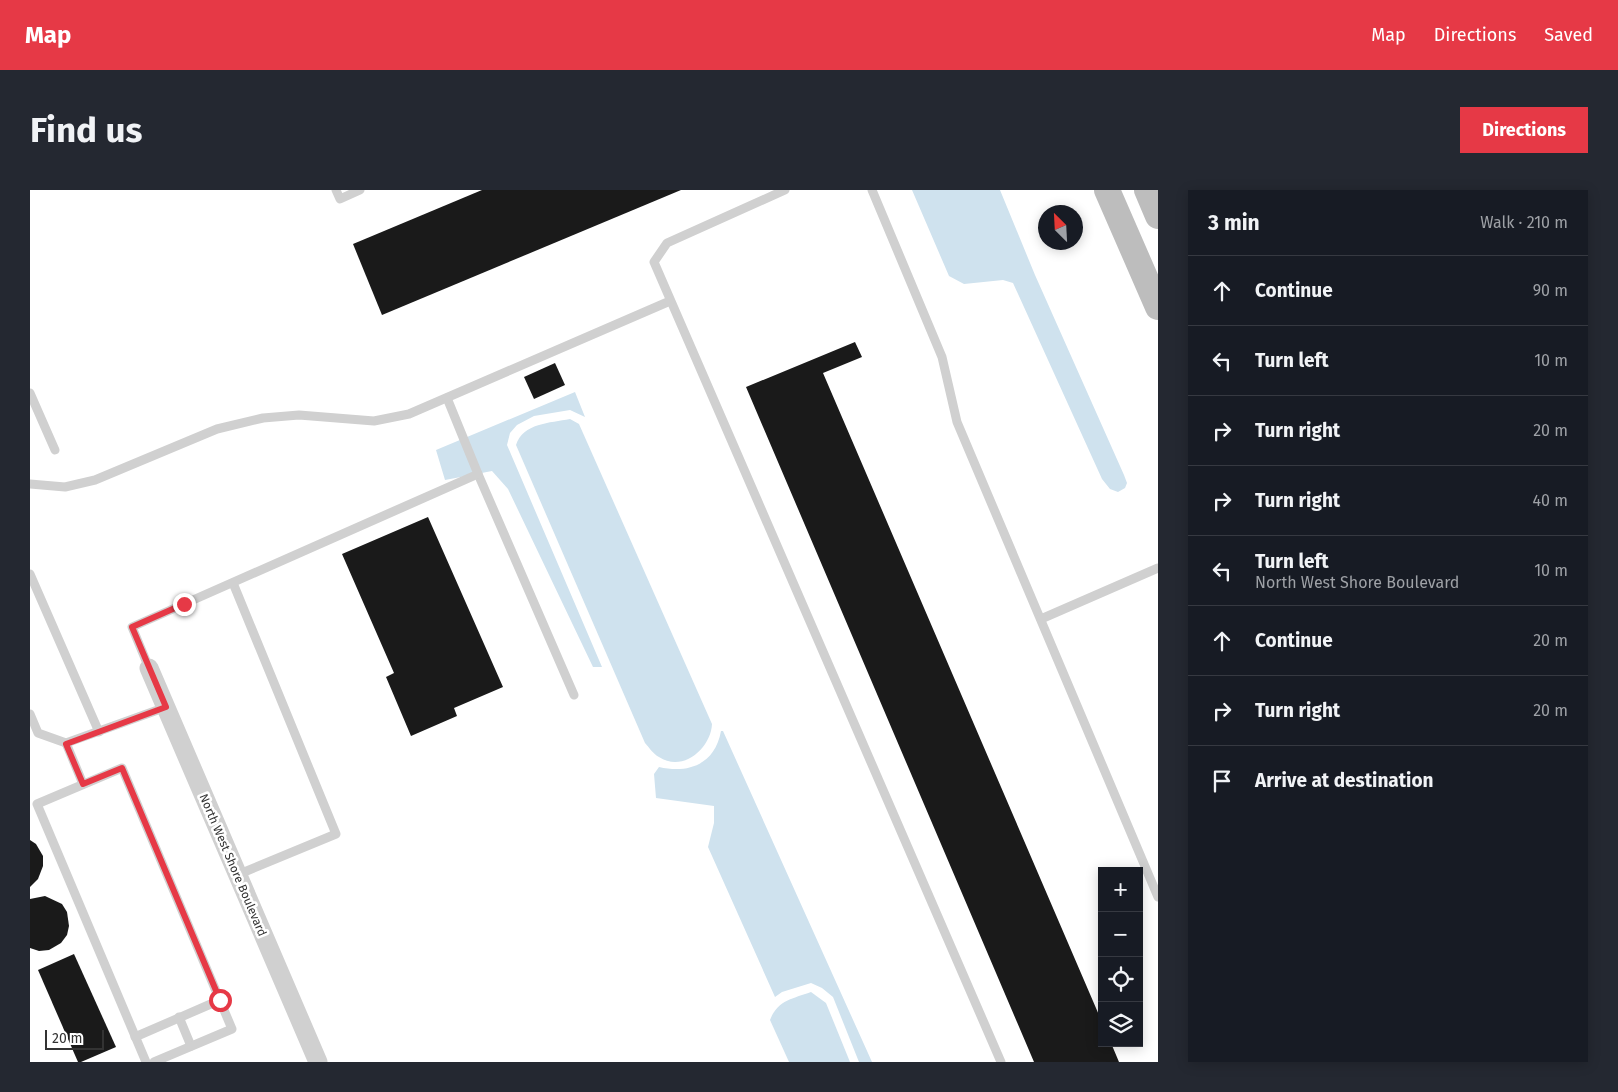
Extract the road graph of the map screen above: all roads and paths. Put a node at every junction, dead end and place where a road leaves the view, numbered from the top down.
1 (336, 190) edge
2 (360, 190) edge
3 (785, 190) edge
4 (872, 190) edge
5 (1107, 190) edge
6 (1147, 190) edge
7 (1158, 216) edge
8 (670, 301) junction
9 (1158, 307) edge
10 (30, 393) edge
11 (447, 398) junction
12 (55, 450) dead end
13 (478, 474) junction
14 (30, 484) edge
15 (1158, 568) edge
16 (30, 574) edge
17 (233, 583) junction
18 (1041, 619) junction
19 (149, 668) joint
20 (574, 695) dead end
21 (166, 707) junction
22 (30, 714) edge
23 (99, 732) junction
24 (66, 744) junction
25 (83, 784) junction
26 (237, 875) junction
27 (1158, 897) edge
28 (220, 1000) junction
29 (179, 1017) junction
30 (136, 1037) junction
31 (192, 1046) junction
32 (146, 1062) edge
33 (154, 1062) edge
34 (318, 1062) edge
35 (1001, 1062) edge

1 - 2 lane
3 - 8 lane
4 - 18 lane
5 - 9 street
6 - 7 street
8 - 11 lane
8 - 35 lane
10 - 12 lane
11 - 13 lane
11 - 14 lane
13 - 17 lane
13 - 20 lane
15 - 18 lane
16 - 23 lane
17 - 19 lane
17 - 26 lane
18 - 27 lane
19 - 21 street, North West Shore Boulevard
21 - 23 lane
21 - 26 street, North West Shore Boulevard
22 - 24 lane
23 - 24 lane
24 - 25 lane
25 - 28 lane
25 - 30 lane
26 - 34 street, North West Shore Boulevard
28 - 29 lane
28 - 31 lane
29 - 30 lane
29 - 31 lane
30 - 32 lane
31 - 33 lane

